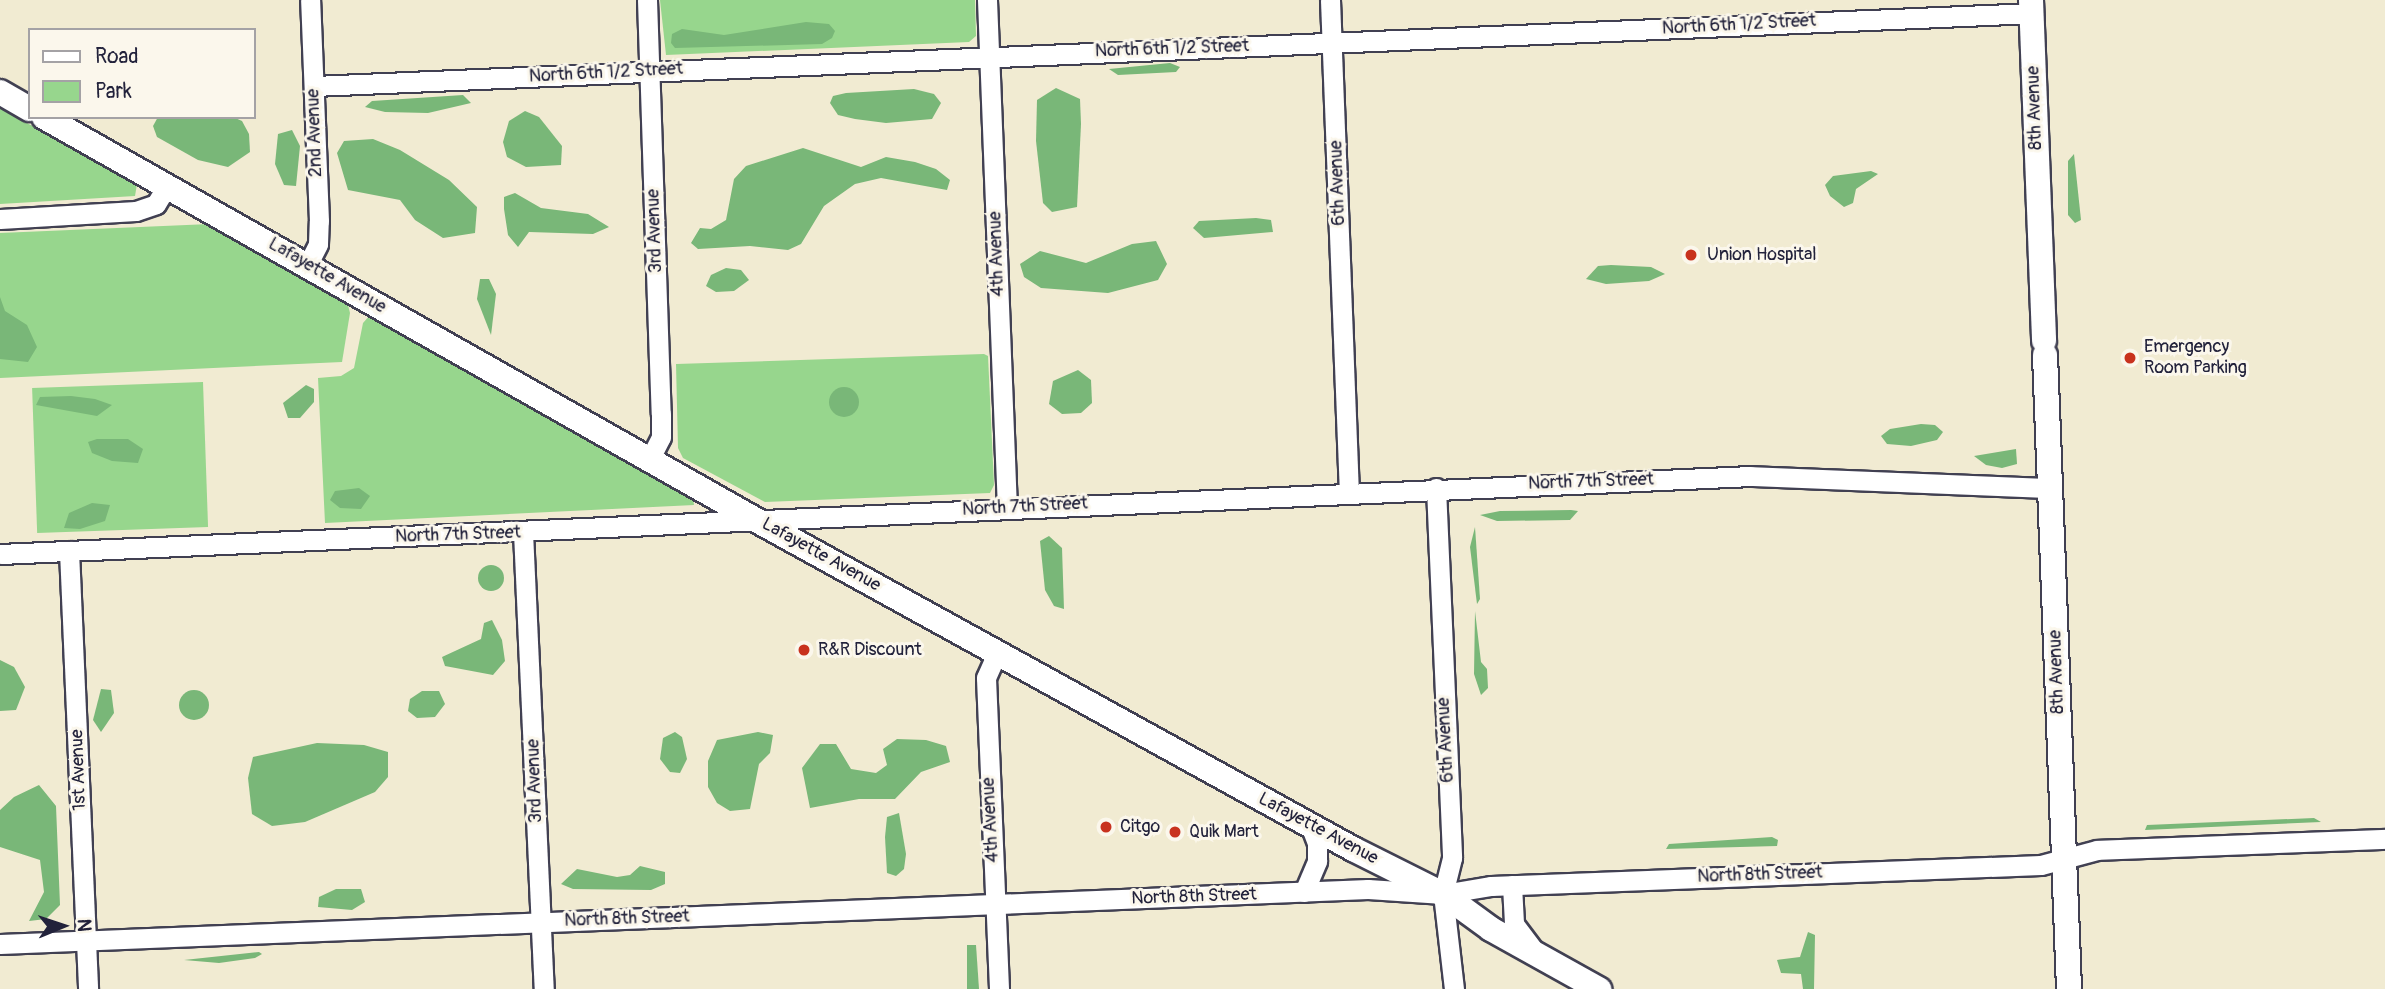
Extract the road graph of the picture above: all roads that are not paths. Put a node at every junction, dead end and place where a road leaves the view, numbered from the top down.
1 (310, 0) edge
2 (647, 0) edge
3 (987, 0) edge
4 (1330, 0) edge
5 (2031, 6) edge
6 (1332, 43) junction
7 (990, 57) junction
8 (649, 71) junction
9 (314, 86) junction
10 (0, 92) edge
11 (28, 108) edge
12 (48, 119) edge
13 (167, 186) junction
14 (0, 219) edge
15 (307, 264) junction
16 (650, 459) junction
17 (1436, 488) junction
18 (2050, 488) junction
19 (1349, 492) junction
20 (1007, 508) junction
21 (757, 520) junction
22 (523, 532) junction
23 (69, 551) junction
24 (0, 554) edge
25 (997, 653) junction
26 (1310, 825) junction
27 (2385, 839) edge
28 (2064, 859) junction
29 (1512, 884) junction
30 (1304, 892) junction
31 (1443, 894) junction
32 (995, 904) junction
33 (541, 922) junction
34 (86, 940) junction
35 (0, 944) edge
36 (1538, 955) junction
37 (88, 989) edge
38 (544, 989) edge
39 (999, 989) edge
40 (1454, 989) edge
41 (1599, 989) edge
42 (2069, 989) edge

1 - 9 street, 2nd Avenue
2 - 8 street, 3rd Avenue
3 - 7 street, 4th Avenue
4 - 6 street, 6th Avenue
5 - 6 street, North 6th 1/2 Street
5 - 18 street, 8th Avenue
6 - 7 street, North 6th 1/2 Street
6 - 19 street, 6th Avenue
7 - 8 street, North 6th 1/2 Street
7 - 20 street, 4th Avenue
8 - 9 street, North 6th 1/2 Street
8 - 16 street, 3rd Avenue
9 - 15 street, 2nd Avenue
10 - 11 street
12 - 13 street, Lafayette Avenue
13 - 14 street
13 - 15 street, Lafayette Avenue
15 - 16 street, Lafayette Avenue
16 - 21 street, Lafayette Avenue
17 - 18 street, North 7th Street
17 - 19 street, North 7th Street
17 - 31 street, 6th Avenue
18 - 28 street, 8th Avenue
19 - 20 street, North 7th Street
20 - 21 street, North 7th Street
21 - 22 street, North 7th Street
21 - 25 street, Lafayette Avenue
22 - 23 street, North 7th Street
22 - 33 street, 3rd Avenue
23 - 24 street, North 7th Street
23 - 34 street, 1st Avenue
25 - 26 street, Lafayette Avenue
25 - 32 street, 4th Avenue
26 - 30 street
26 - 31 street, Lafayette Avenue
27 - 28 street, North 8th Street
28 - 29 street, North 8th Street
28 - 42 street, 8th Avenue
29 - 31 street, North 8th Street
29 - 36 street
30 - 31 street, North 8th Street
30 - 32 street, North 8th Street
31 - 36 street, Lafayette Avenue
31 - 40 street, 6th Avenue
32 - 33 street, North 8th Street
32 - 39 street, 4th Avenue
33 - 34 street, North 8th Street
33 - 38 street, 3rd Avenue
34 - 35 street, North 8th Street
34 - 37 street, 1st Avenue
36 - 41 street, Lafayette Avenue

